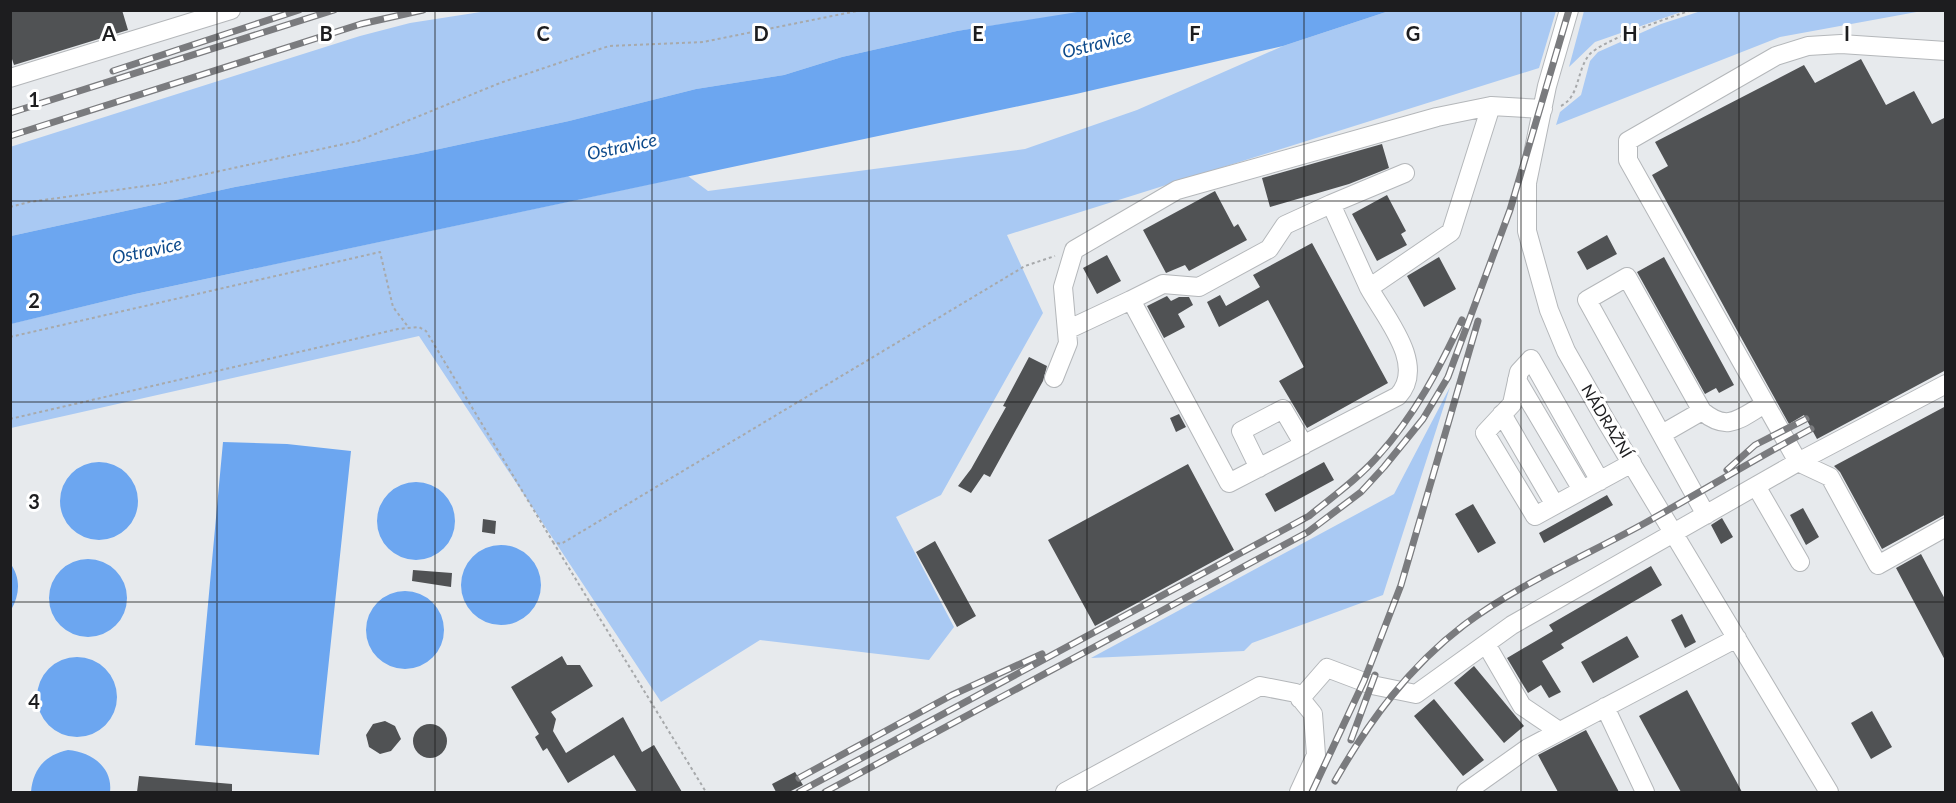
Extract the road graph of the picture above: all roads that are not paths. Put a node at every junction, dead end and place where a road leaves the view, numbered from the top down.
1 (231, 10) edge
2 (1569, 10) edge
3 (1946, 51) edge
4 (10, 78) edge
5 (1491, 106) junction
6 (1543, 109) junction
7 (1405, 173) dead end
8 (1331, 204) junction
9 (1369, 288) junction
10 (1131, 300) junction
11 (1066, 330) junction
12 (1054, 378) dead end
13 (1517, 380) junction
14 (1946, 384) edge
15 (1765, 404) junction
16 (1702, 411) junction
17 (1662, 434) junction
18 (1304, 445) junction
19 (1798, 462) junction
20 (1632, 464) junction
21 (1259, 468) junction
22 (1600, 481) junction
23 (1756, 486) junction
24 (1582, 490) junction
25 (1706, 515) junction
26 (1946, 527) edge
27 (1675, 532) junction
28 (1800, 562) dead end
29 (1737, 638) junction
30 (1486, 644) junction
31 (1300, 699) junction
32 (1605, 708) junction
33 (1559, 731) junction
34 (1065, 792) edge
35 (1299, 792) edge
36 (1466, 792) edge
37 (1645, 792) edge
38 (1829, 792) edge

1 - 4 street
2 - 6 street, NÁDRAŽNÍ
3 - 15 street
5 - 6 street
5 - 9 street
5 - 11 street
6 - 20 street, NÁDRAŽNÍ
7 - 8 street
8 - 9 street
8 - 10 street
9 - 18 street
10 - 11 street
10 - 21 street
11 - 12 street
13 - 22 street
13 - 24 street
13 - 24 street
14 - 19 street
15 - 16 street
15 - 19 street
16 - 17 street
16 - 17 street
17 - 25 street
18 - 21 street
18 - 21 street
19 - 23 street
19 - 26 street
20 - 22 street
20 - 27 street, NÁDRAŽNÍ
22 - 24 street
23 - 25 street
23 - 28 street
25 - 27 street
27 - 29 street, NÁDRAŽNÍ
27 - 30 street
29 - 32 street
29 - 38 street, NÁDRAŽNÍ
30 - 31 street
30 - 33 street
31 - 34 street
31 - 35 street
32 - 33 street
32 - 37 street
33 - 36 street

